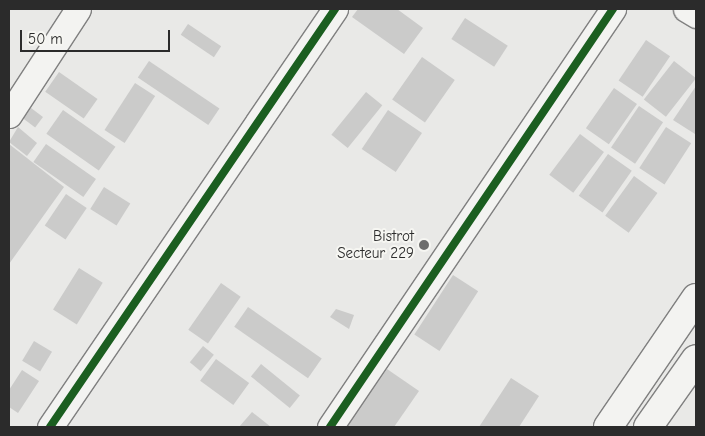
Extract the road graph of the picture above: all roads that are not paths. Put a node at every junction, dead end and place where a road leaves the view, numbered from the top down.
1 (78, 9) edge
2 (335, 9) edge
3 (613, 9) edge
4 (686, 9) edge
5 (696, 15) edge
6 (9, 115) edge
7 (696, 298) edge
8 (696, 359) edge
9 (50, 427) edge
10 (330, 427) edge
11 (608, 427) edge
12 (648, 427) edge

1 - 6 street
2 - 9 street
3 - 10 street
4 - 5 street
7 - 11 highway
8 - 12 highway

